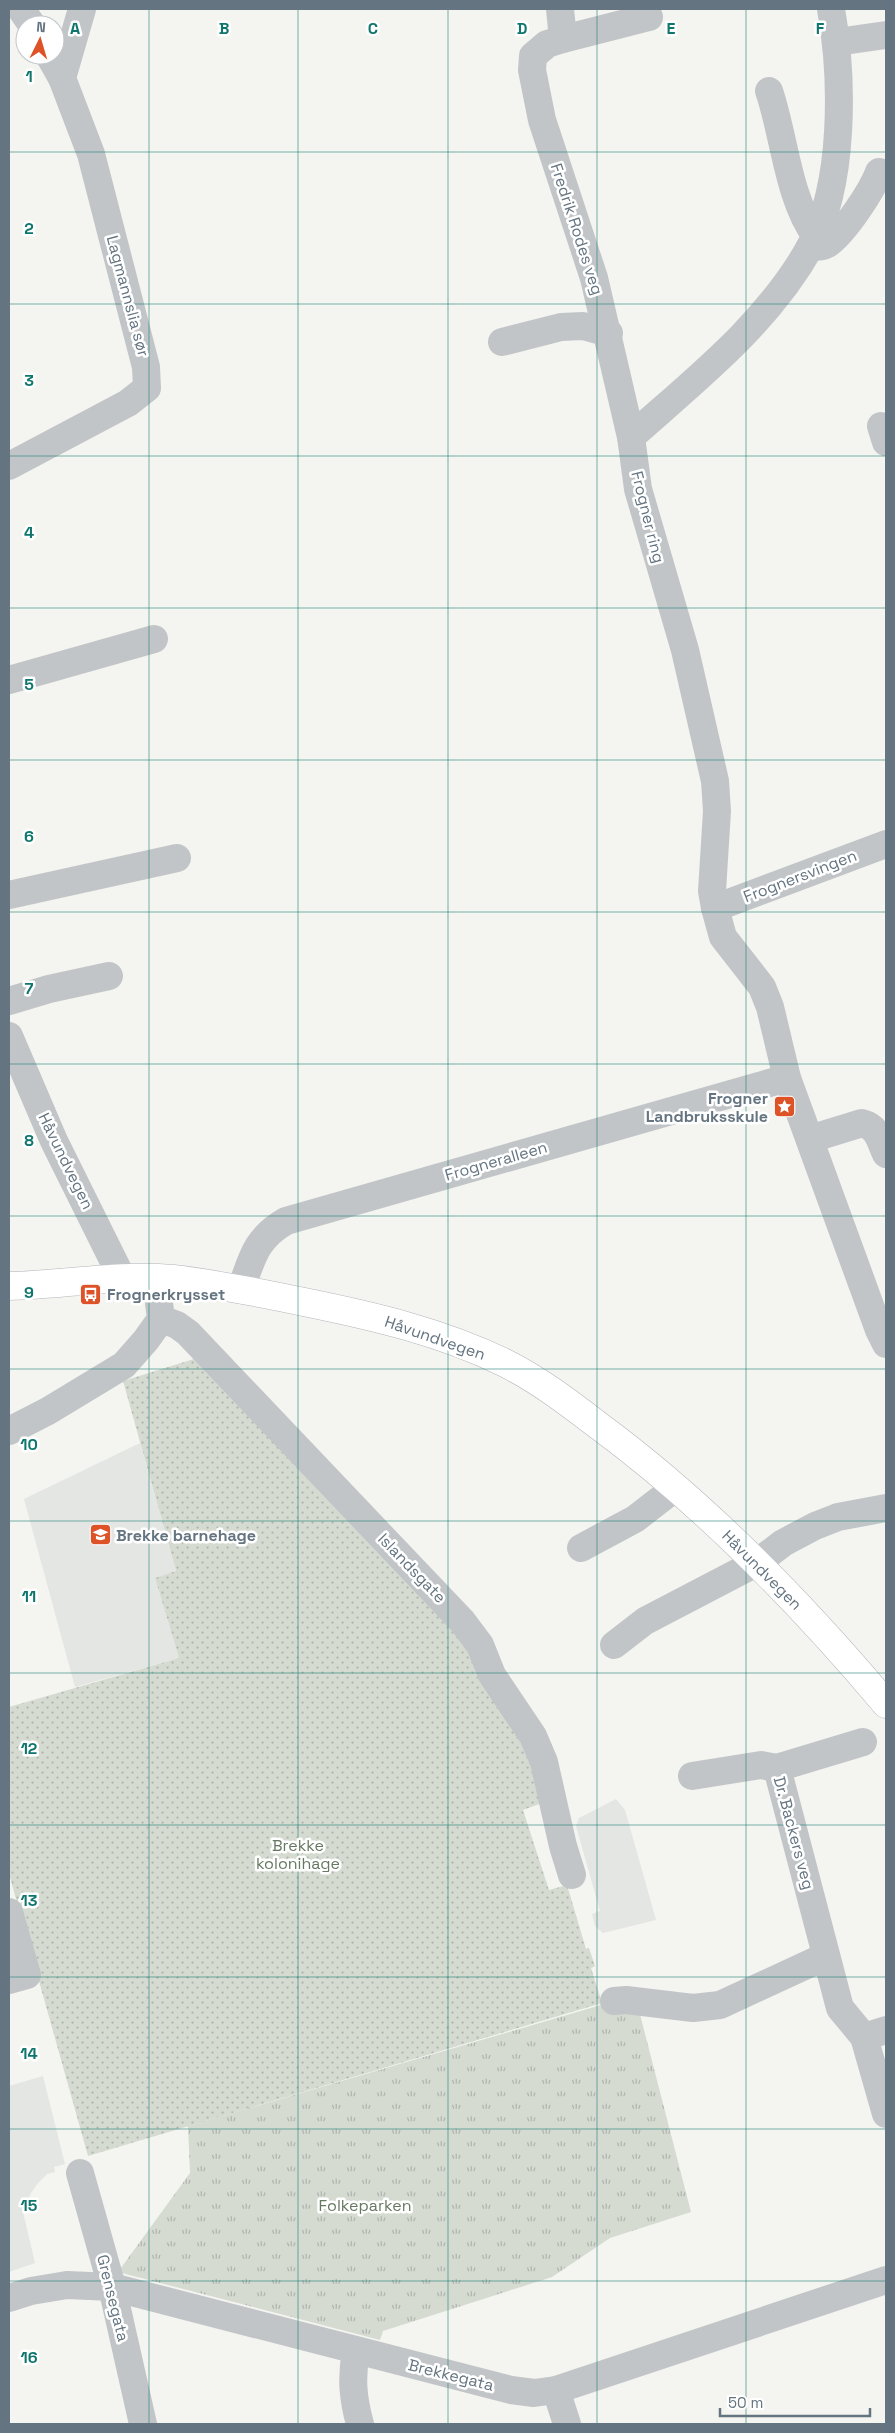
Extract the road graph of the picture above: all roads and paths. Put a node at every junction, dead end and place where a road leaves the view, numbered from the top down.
1 (82, 9) edge
2 (560, 9) edge
3 (831, 9) edge
4 (648, 17) dead end
5 (886, 35) edge
6 (563, 39) junction
7 (837, 42) junction
8 (56, 66) edge
9 (769, 91) dead end
10 (879, 172) dead end
11 (813, 242) junction
12 (609, 333) junction
13 (502, 342) dead end
14 (631, 437) junction
15 (9, 466) edge
16 (154, 639) dead end
17 (9, 680) edge
18 (886, 844) edge
19 (176, 858) dead end
20 (9, 895) edge
21 (715, 908) junction
22 (109, 976) dead end
23 (9, 1001) edge
24 (9, 1036) edge
25 (787, 1078) junction
26 (810, 1139) junction
27 (886, 1154) edge
28 (122, 1278) junction
29 (156, 1279) junction
30 (9, 1286) edge
31 (241, 1289) junction
32 (161, 1319) junction
33 (886, 1344) edge
34 (9, 1431) edge
35 (675, 1488) junction
36 (886, 1508) edge
37 (581, 1548) dead end
38 (758, 1562) junction
39 (614, 1645) dead end
40 (886, 1704) edge
41 (862, 1742) dead end
42 (777, 1768) junction
43 (692, 1776) dead end
44 (572, 1875) dead end
45 (9, 1912) edge
46 (826, 1956) junction
47 (9, 1980) edge
48 (614, 2001) dead end
49 (875, 2034) edge
50 (886, 2114) edge
51 (80, 2173) dead end
52 (886, 2280) edge
53 (112, 2287) junction
54 (9, 2298) edge
55 (356, 2352) junction
56 (556, 2390) junction
57 (143, 2424) edge
58 (360, 2424) edge
59 (567, 2424) edge

1 - 8 street
2 - 6 street
3 - 7 street
4 - 6 street, Fredrik Rodes veg
5 - 7 street
6 - 12 street, Fredrik Rodes veg
7 - 11 street
8 - 15 street, Lagmannslia sør
9 - 11 street
10 - 11 street
11 - 14 street
12 - 13 street
12 - 14 street, Fredrik Rodes veg
14 - 21 street, Frogner ring
16 - 17 street
18 - 21 street, Frognersvingen
19 - 20 street
21 - 25 street, Frogner ring
22 - 23 street
24 - 28 street, Håvundvegen
25 - 26 street, Frogner ring
25 - 31 street, Frogneralleen
26 - 27 street
26 - 33 street, Frogner ring
28 - 29 main road, Håvundvegen
28 - 30 main road
29 - 31 main road, Håvundvegen
29 - 32 street
31 - 35 main road, Håvundvegen
32 - 34 street
32 - 44 street, Islandsgate
35 - 37 street
35 - 38 main road, Håvundvegen
36 - 38 street
38 - 39 street
38 - 40 main road, Håvundvegen
41 - 42 street, Dr. Backers veg
42 - 43 street
42 - 46 street, Dr. Backers veg
45 - 47 street
46 - 48 street
46 - 49 street, Dr. Backers veg
49 - 50 street, Dr. Backers veg
51 - 53 street, Grensegata
52 - 56 street, Brekkegata
53 - 54 street, Brekkegata
53 - 55 street, Brekkegata
53 - 57 street, Grensegata
55 - 56 street, Brekkegata
55 - 58 street
56 - 59 street

